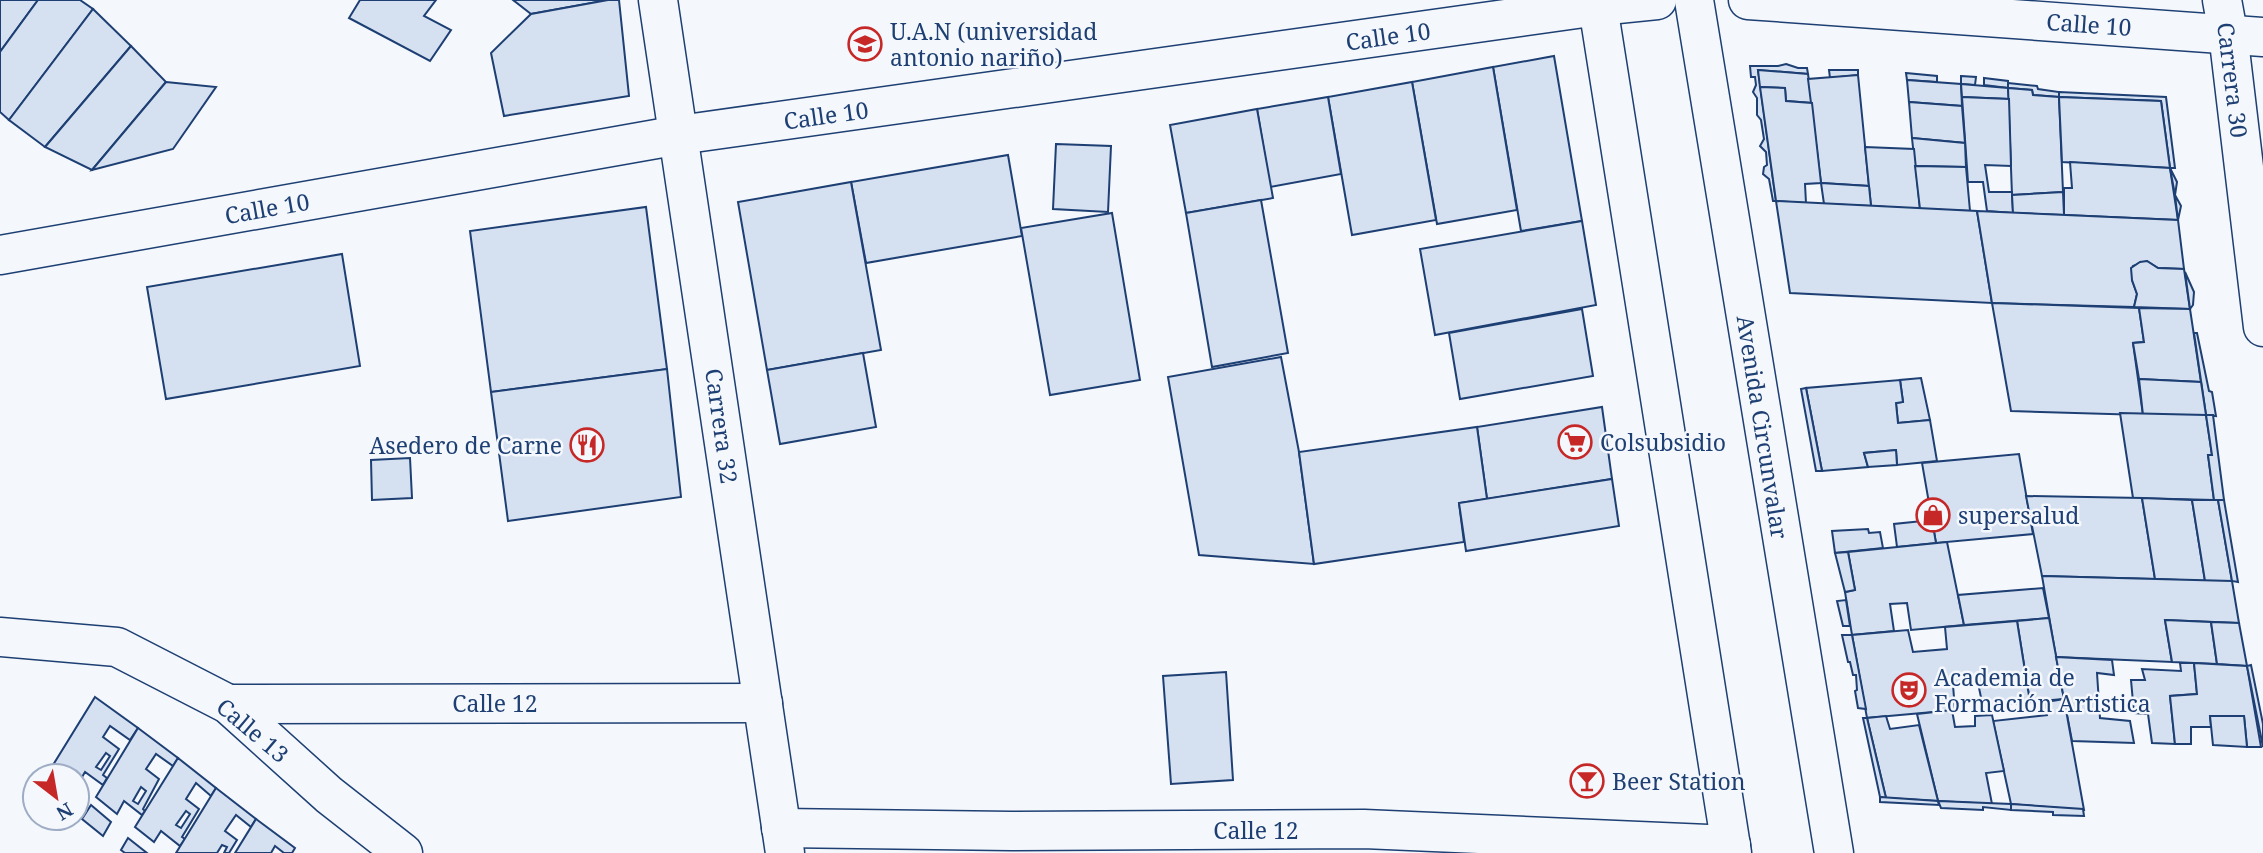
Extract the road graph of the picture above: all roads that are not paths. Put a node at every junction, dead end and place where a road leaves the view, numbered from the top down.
1 (658, 0) edge
2 (1657, 0) edge
3 (1693, 0) edge
4 (1748, 0) edge
5 (1597, 3) edge
6 (2237, 23) edge
7 (679, 135) junction
8 (0, 255) edge
9 (2263, 327) edge
10 (0, 637) edge
11 (763, 703) junction
12 (228, 704) junction
13 (783, 841) edge
14 (1366, 841) edge
15 (1732, 849) edge
16 (403, 853) edge
17 (1834, 853) edge

1 - 7 main road, Carrera 32
2 - 5 main road, Calle 10
3 - 17 main road, Avenida Circunvalar
4 - 6 main road, Calle 10
5 - 7 main road, Calle 10
5 - 15 main road
6 - 9 main road, Carrera 30
7 - 8 main road, Calle 10
7 - 11 main road, Carrera 32
10 - 12 main road, Calle 13
11 - 12 main road, Calle 12
11 - 13 main road, Carrera 32
12 - 16 main road, Calle 13
13 - 14 main road, Calle 12
14 - 15 main road, Calle 12

